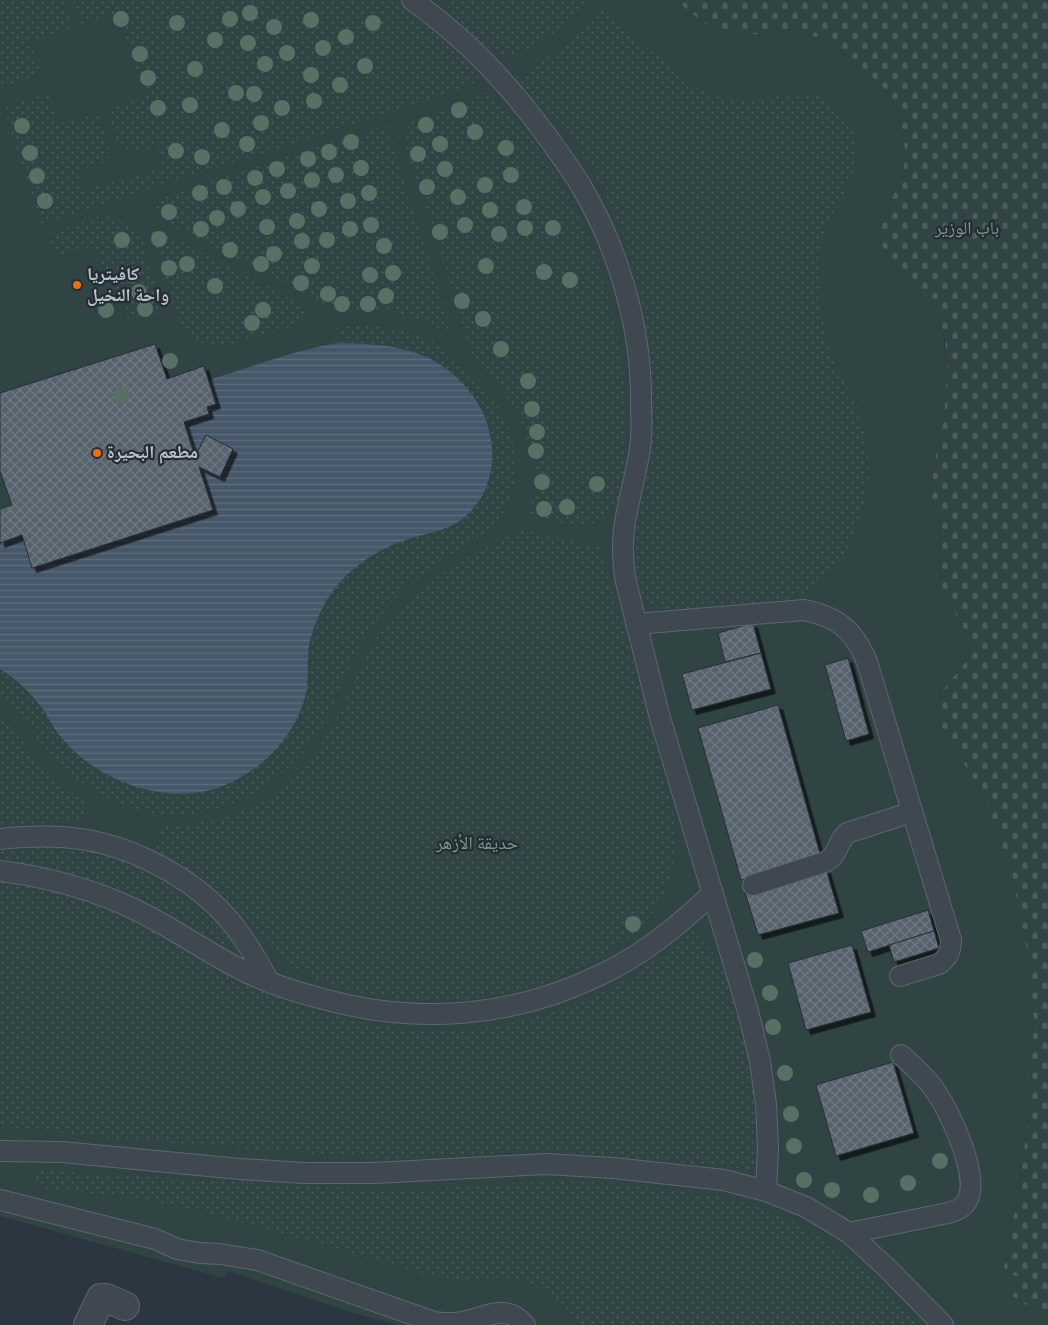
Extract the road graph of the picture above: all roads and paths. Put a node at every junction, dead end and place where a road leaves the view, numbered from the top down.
1 (412, 0) edge
2 (636, 624) junction
3 (912, 812) junction
4 (0, 840) edge
5 (0, 871) edge
6 (753, 884) dead end
7 (713, 893) junction
8 (900, 976) dead end
9 (269, 982) junction
10 (902, 1055) dead end
11 (0, 1151) edge
12 (766, 1191) junction
13 (0, 1200) edge
14 (848, 1233) junction
15 (125, 1306) dead end
16 (88, 1325) edge
17 (526, 1325) edge
18 (943, 1325) edge

1 - 2 lane
2 - 3 lane
2 - 7 lane
3 - 6 lane
3 - 8 lane
4 - 9 lane
5 - 9 lane
7 - 9 lane
7 - 12 lane
10 - 14 lane
11 - 12 lane
12 - 14 lane
13 - 17 lane
14 - 18 lane
15 - 16 street

